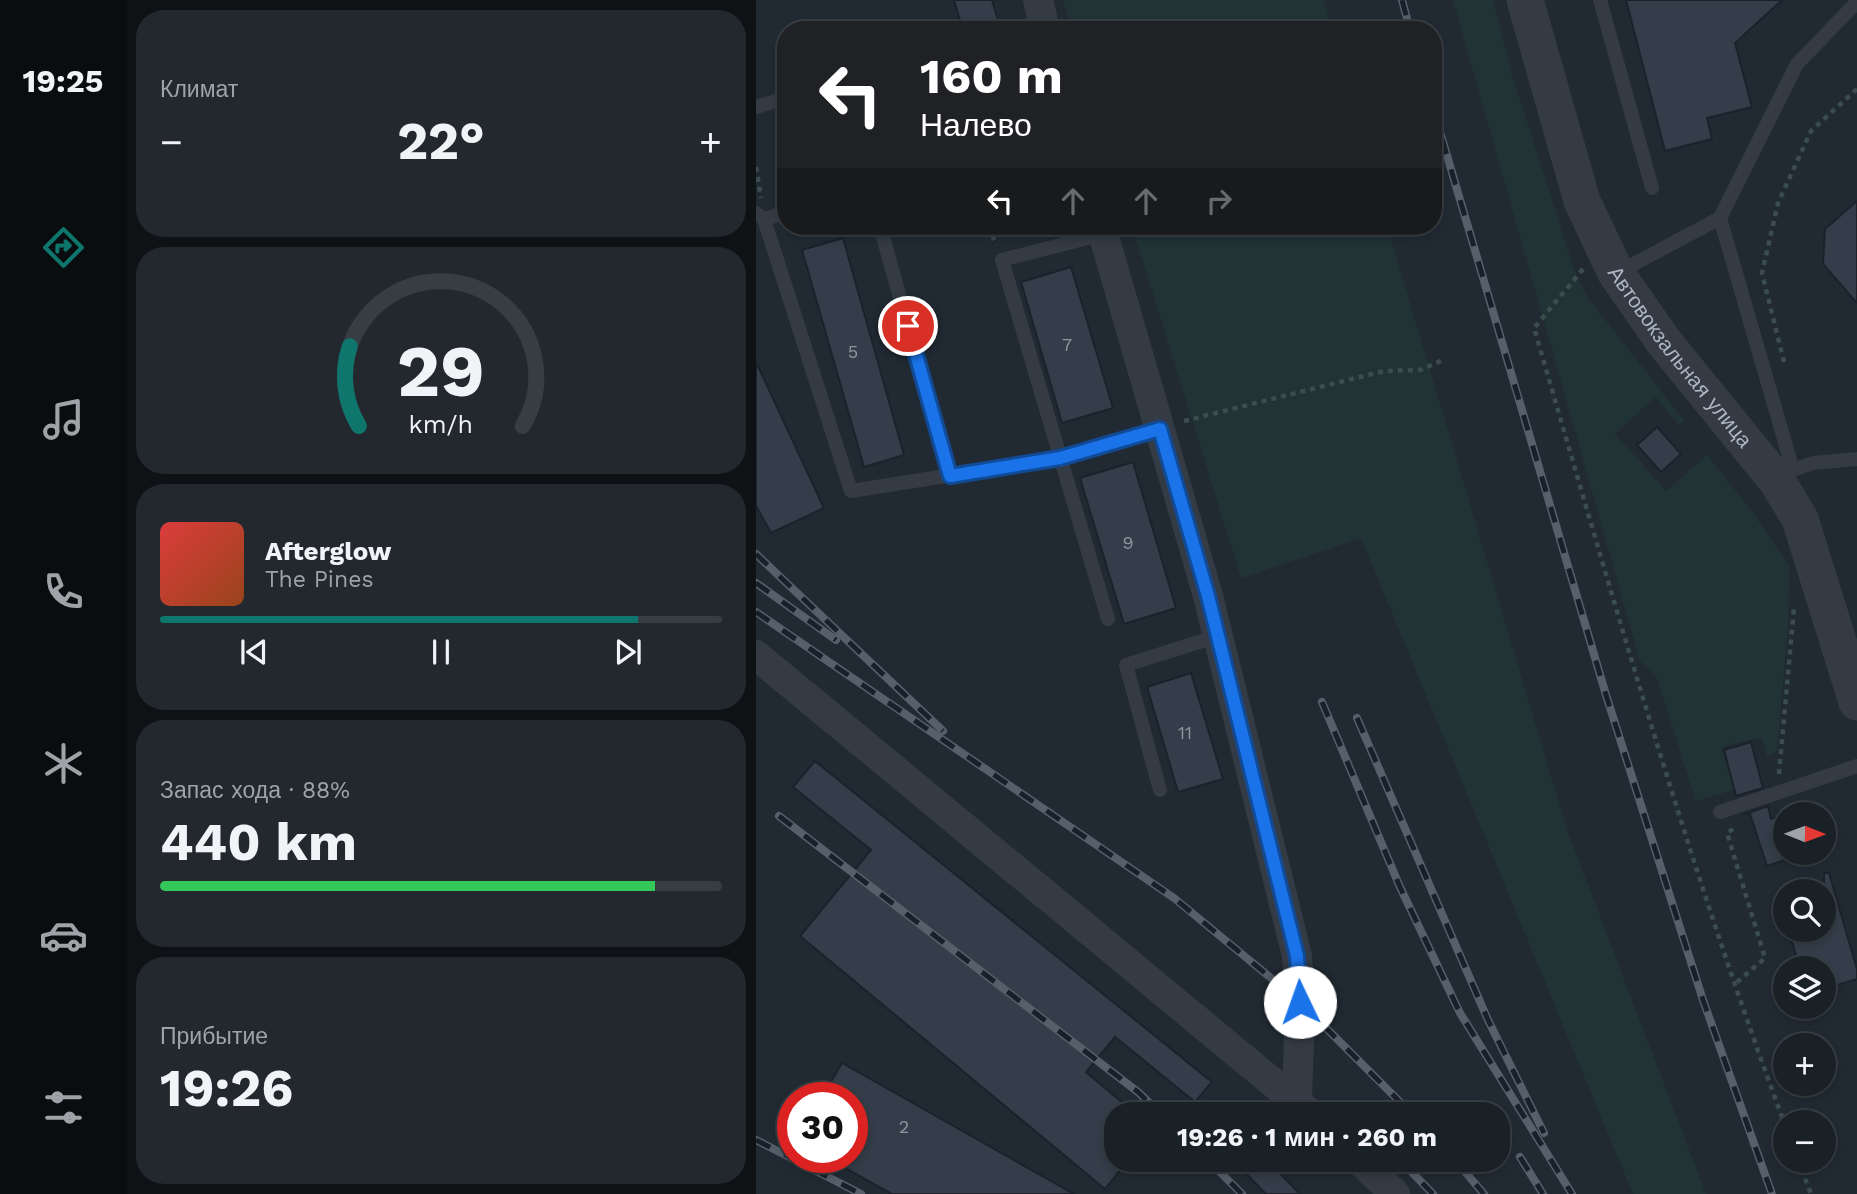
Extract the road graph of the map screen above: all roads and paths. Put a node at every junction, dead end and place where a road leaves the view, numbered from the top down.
1 (1525, 0) edge
2 (1600, 0) edge
3 (1857, 2) edge
4 (1857, 89) edge
5 (777, 101) edge
6 (756, 107) edge
7 (1652, 188) dead end
8 (760, 216) edge
9 (1720, 218) junction
10 (883, 235) edge
11 (1085, 235) edge
12 (1103, 235) edge
13 (1599, 271) junction
14 (1445, 359) dead end
15 (1787, 374) dead end
16 (1160, 429) junction
17 (1060, 458) junction
18 (1857, 459) edge
19 (950, 476) junction
20 (1785, 476) junction
21 (1108, 619) dead end
22 (1218, 636) junction
23 (756, 655) edge
24 (1857, 702) edge
25 (1857, 766) edge
26 (1160, 790) dead end
27 (1720, 812) dead end
28 (1297, 1102) edge
29 (1303, 1102) edge
30 (1779, 1110) edge
31 (1372, 1172) edge
32 (1803, 1173) edge
33 (1395, 1194) edge
34 (1811, 1194) edge

1 - 13 street, Автовокзальная улица
2 - 7 lane
3 - 9 lane
4 - 15 path
5 - 6 lane
8 - 19 lane
9 - 13 lane
9 - 20 lane
10 - 19 lane
11 - 17 lane
12 - 16 street
13 - 20 street, Автовокзальная улица
13 - 30 path
14 - 16 path
16 - 17 lane
16 - 22 street
17 - 19 lane
17 - 21 lane
18 - 20 lane
20 - 24 street, Автовокзальная улица
22 - 26 lane
22 - 29 street
23 - 28 street
25 - 27 lane
31 - 33 street
32 - 34 path

